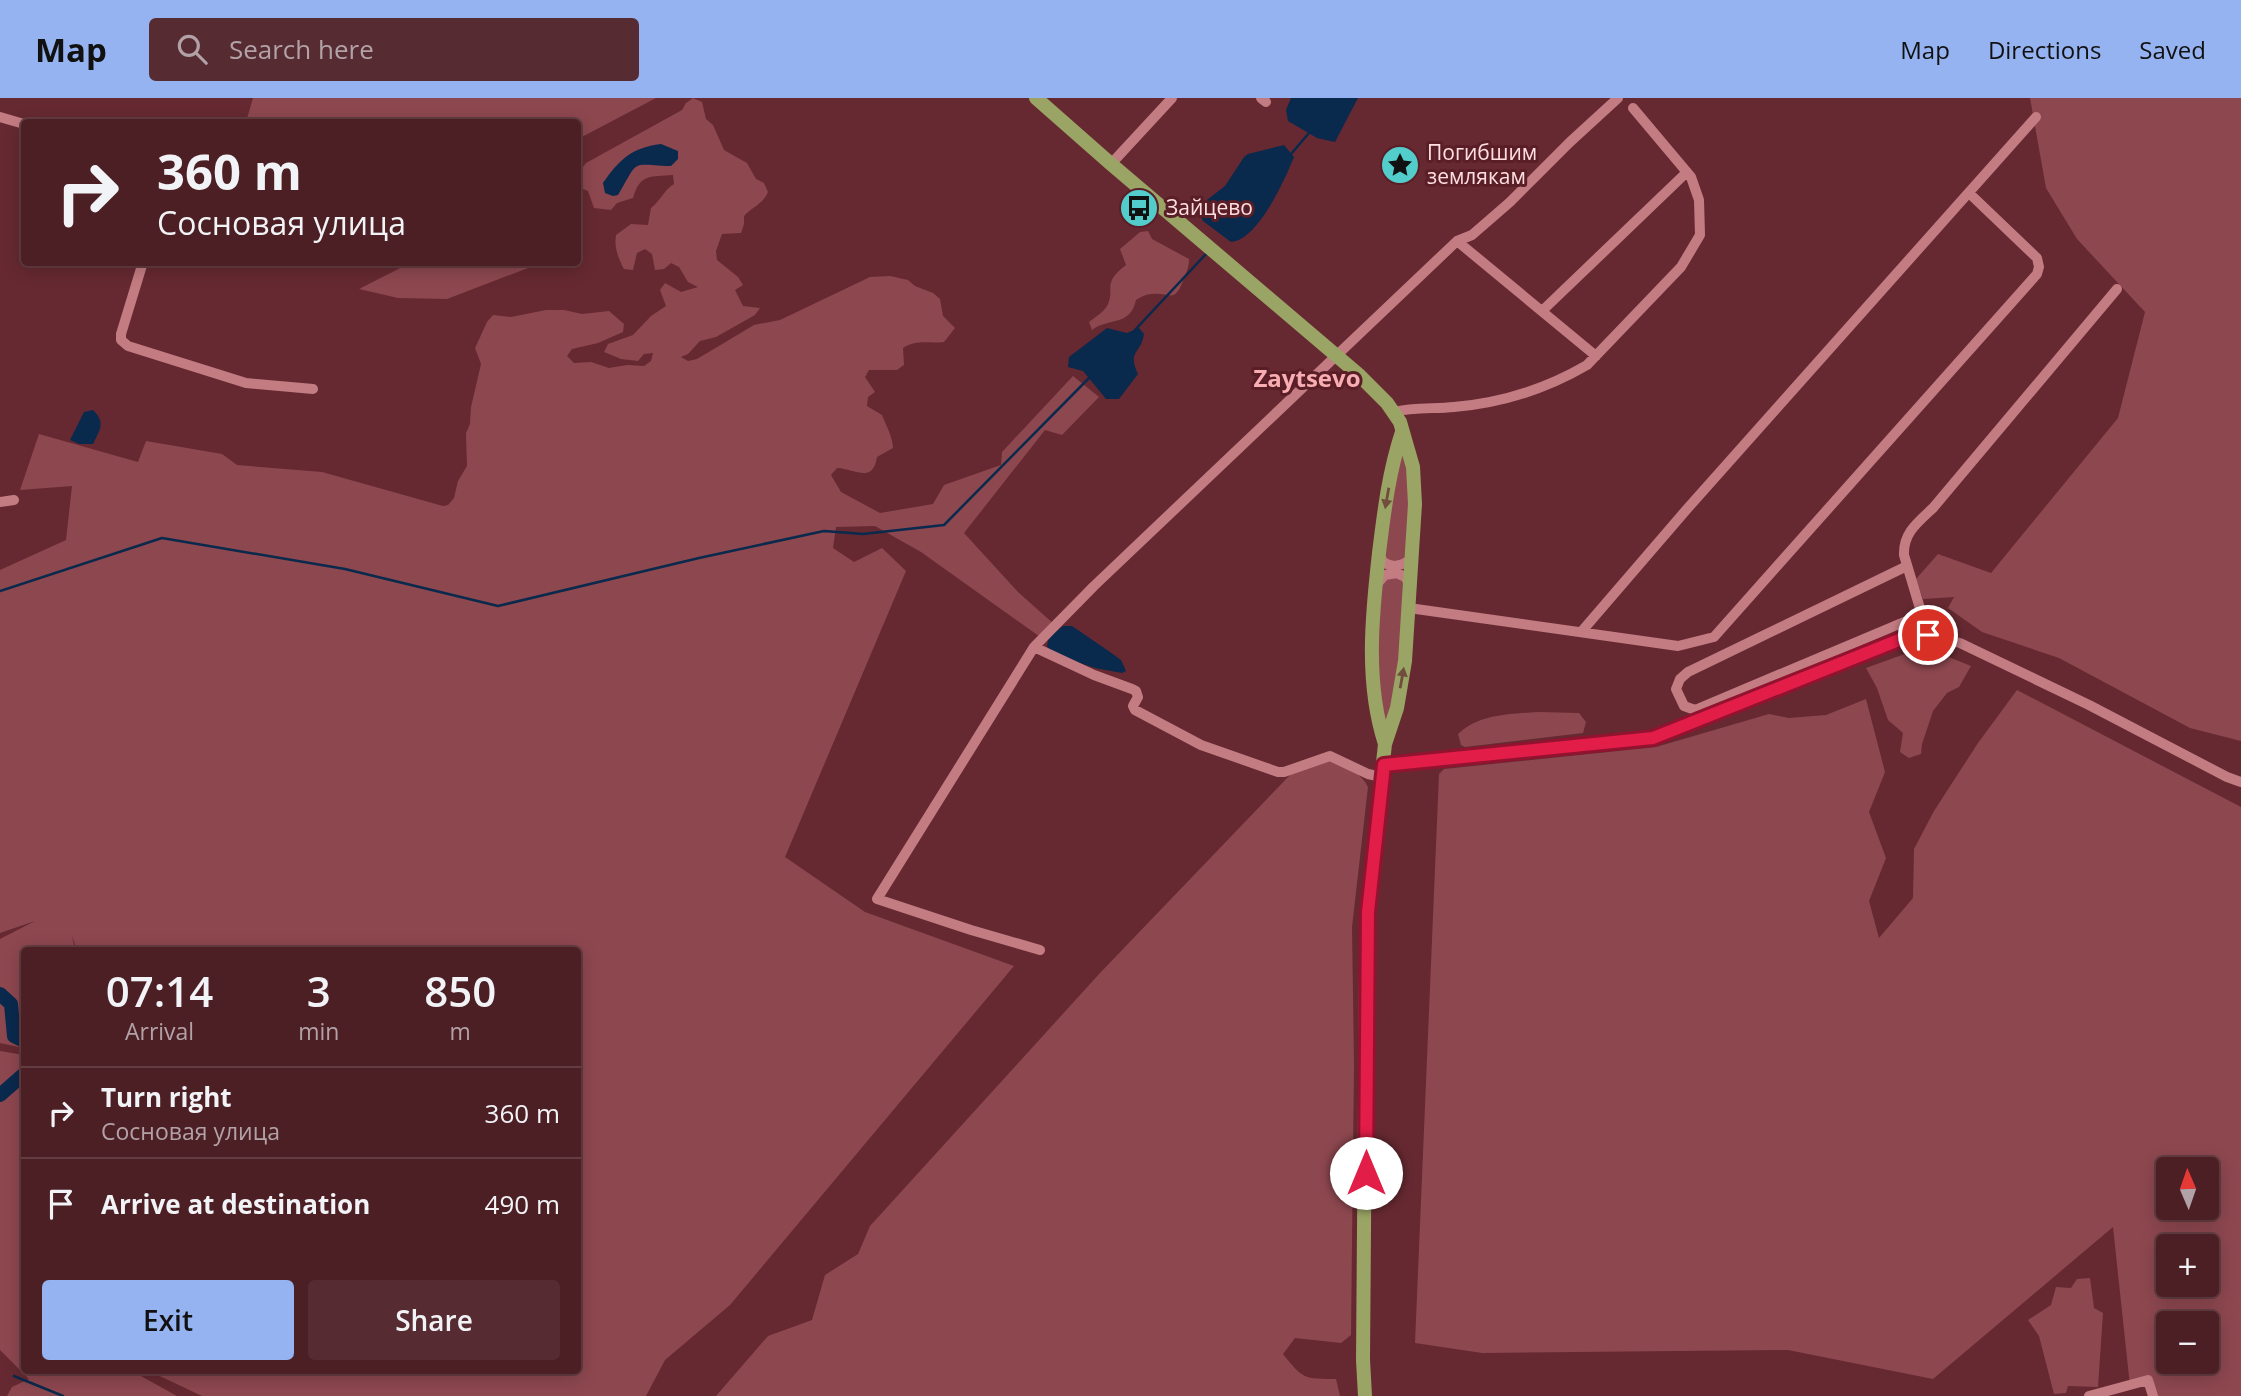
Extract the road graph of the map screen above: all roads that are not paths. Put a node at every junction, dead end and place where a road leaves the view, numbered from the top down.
1 (1036, 98) edge
2 (1172, 98) edge
3 (1618, 98) edge
4 (1633, 108) dead end
5 (0, 117) edge
6 (2036, 117) dead end
7 (21, 123) edge
8 (1111, 164) junction
9 (1686, 172) junction
10 (1969, 193) junction
11 (1457, 240) junction
12 (142, 266) edge
13 (2117, 289) dead end
14 (1542, 311) junction
15 (1337, 354) junction
16 (1596, 356) junction
17 (313, 389) dead end
18 (1394, 412) junction
19 (1402, 432) junction
20 (14, 500) dead end
21 (0, 502) edge
22 (1379, 554) junction
23 (1413, 558) junction
24 (1907, 566) junction
25 (1376, 585) junction
26 (1411, 587) junction
27 (1409, 608) junction
28 (1923, 614) junction
29 (1582, 631) junction
30 (1930, 635) junction
31 (1034, 647) junction
32 (1385, 744) junction
33 (1383, 771) junction
34 (2241, 782) edge
35 (1040, 950) dead end
36 (1363, 1360) junction
37 (1360, 1396) edge
38 (1365, 1396) edge
39 (2089, 1396) edge
40 (2153, 1396) edge

1 - 8 main road
2 - 8 street
3 - 11 street
4 - 9 street
5 - 7 street
6 - 10 street
8 - 15 main road
9 - 14 street
9 - 16 street
10 - 29 street
10 - 29 street
11 - 14 street
11 - 15 street
12 - 17 street
13 - 24 street
14 - 16 street
15 - 18 main road
15 - 31 street
16 - 18 street
18 - 19 main road
19 -> 22 main road
19 - 23 main road
20 - 21 street
22 - 23 street
22 - 25 main road
23 - 26 main road
24 - 28 street
24 - 28 street
25 - 26 street
25 - 32 main road
26 - 27 main road
27 - 29 street
32 -> 27 main road
28 - 30 street
30 - 33 street
30 - 34 street
31 - 33 street
31 - 35 street
32 - 33 main road
33 - 36 main road
36 - 37 main road
36 - 38 main road
39 - 40 street

